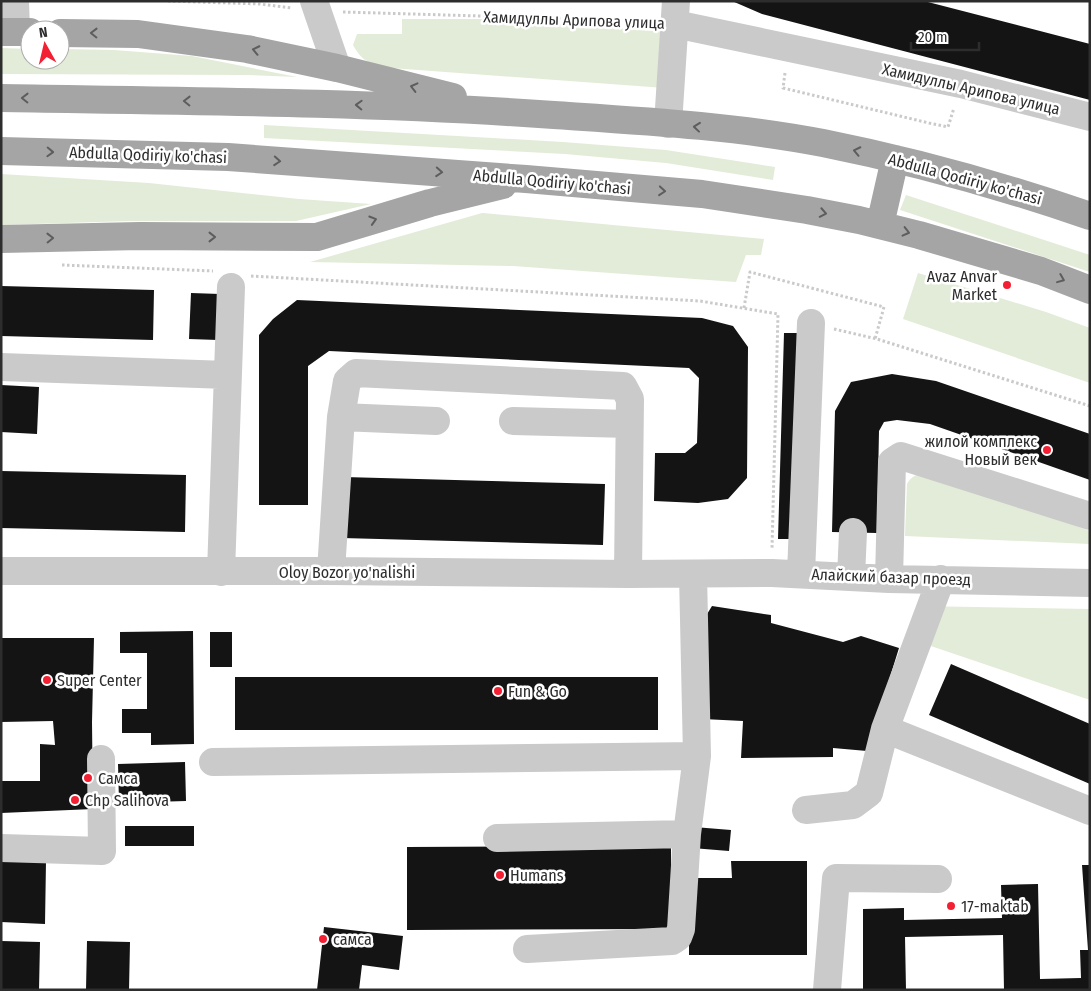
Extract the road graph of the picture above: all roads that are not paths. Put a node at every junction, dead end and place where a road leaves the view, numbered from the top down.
1 (15, 1) edge
2 (316, 6) edge
3 (675, 13) edge
4 (16, 32) edge
5 (70, 33) edge
6 (337, 68) junction
7 (1, 98) edge
8 (512, 112) junction
9 (1090, 117) edge
10 (668, 124) junction
11 (1, 151) edge
12 (895, 159) junction
13 (526, 179) junction
14 (1090, 216) edge
15 (880, 225) junction
16 (1, 239) edge
17 (232, 278) road end
18 (1090, 290) edge
19 (811, 323) road end
20 (1, 368) edge
21 (228, 375) junction
22 (341, 417) junction
23 (436, 420) dead end
24 (513, 421) dead end
25 (629, 424) junction
26 (1090, 516) edge
27 (853, 532) dead end
28 (1, 571) edge
29 (331, 571) junction
30 (221, 572) junction
31 (628, 574) junction
32 (693, 574) junction
33 (801, 574) junction
34 (852, 577) junction
35 (889, 578) junction
36 (941, 580) junction
37 (1090, 583) edge
38 (885, 730) junction
39 (696, 756) junction
40 (101, 759) dead end
41 (213, 762) dead end
42 (806, 810) dead end
43 (1090, 811) edge
44 (687, 834) junction
45 (497, 838) dead end
46 (1, 848) edge
47 (938, 879) dead end
48 (527, 949) dead end
49 (827, 990) edge

1 - 4 street
2 - 6 street
3 - 9 street, Хамидуллы Арипова улица
3 - 10 street
6 -> 5 main road
8 -> 6 main road
8 -> 7 main road, Abdulla Qodiriy ko'chasi
8 - 10 main road, Abdulla Qodiriy ko'chasi
12 -> 10 main road, Abdulla Qodiriy ko'chasi
11 -> 13 main road, Abdulla Qodiriy ko'chasi
12 - 14 main road, Abdulla Qodiriy ko'chasi
12 - 15 main road
13 -> 15 main road, Abdulla Qodiriy ko'chasi
16 -> 13 main road
15 -> 18 main road, Abdulla Qodiriy ko'chasi
17 - 21 street
19 - 33 street
20 - 21 street
21 - 30 street
22 - 23 street
22 - 25 street
22 - 29 street
24 - 25 street
25 - 31 street
26 - 35 street
27 - 34 street
28 - 30 street, Oloy Bozor yo'nalishi
29 - 30 street, Oloy Bozor yo'nalishi
29 - 31 street, Oloy Bozor yo'nalishi
31 - 32 street, Oloy Bozor yo'nalishi
32 - 33 street, Алайский базар проезд
32 - 39 street
33 - 34 street, Алайский базар проезд
34 - 35 street, Алайский базар проезд
35 - 36 street, Алайский базар проезд
36 - 37 street, Алайский базар проезд
36 - 38 street
38 - 42 street
38 - 43 street
39 - 41 street
39 - 44 street
40 - 46 street
44 - 45 street
44 - 48 street
47 - 49 street

